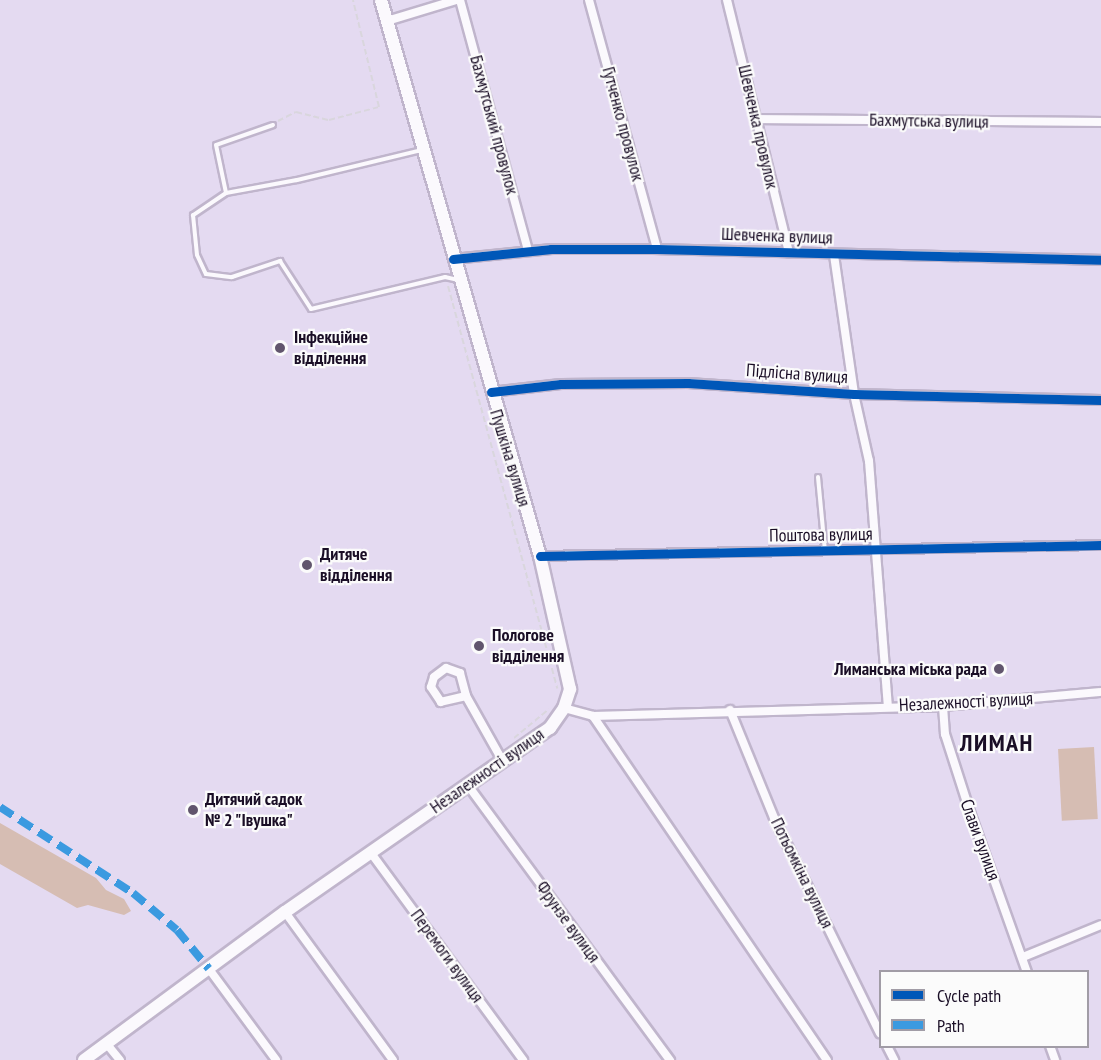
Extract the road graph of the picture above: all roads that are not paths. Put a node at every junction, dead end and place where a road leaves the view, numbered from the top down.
1 (381, 0) edge
2 (458, 0) edge
3 (589, 0) edge
4 (727, 0) edge
5 (387, 21) junction
6 (756, 120) junction
7 (1101, 122) edge
8 (273, 125) road end
9 (422, 150) junction
10 (226, 193) junction
11 (657, 249) junction
12 (528, 250) junction
13 (789, 253) junction
14 (834, 255) junction
15 (453, 259) junction
16 (1101, 260) edge
17 (459, 280) junction
18 (490, 392) junction
19 (854, 394) junction
20 (1101, 400) edge
21 (818, 477) dead end
22 (1101, 545) edge
23 (879, 551) junction
24 (825, 552) junction
25 (540, 556) junction
26 (1101, 692) edge
27 (466, 696) junction
28 (888, 706) junction
29 (944, 706) junction
30 (558, 707) junction
31 (730, 710) junction
32 (593, 716) junction
33 (500, 755) junction
34 (467, 784) junction
35 (371, 853) junction
36 (285, 912) junction
37 (1101, 925) edge
38 (1023, 957) junction
39 (209, 969) junction
40 (1026, 970) edge
41 (879, 1031) edge
42 (106, 1043) junction
43 (84, 1060) edge
44 (120, 1060) edge
45 (276, 1060) edge
46 (393, 1060) edge
47 (523, 1060) edge
48 (670, 1060) edge
49 (827, 1060) edge

1 - 5 main road, Пушкіна вулиця
2 - 5 street
2 - 12 street, Бахмутський провулок
3 - 11 street, Гутченко провулок
4 - 6 street, Шевченка провулок
5 - 9 main road, Пушкіна вулиця
6 - 7 street, Бахмутська вулиця
6 - 13 street, Шевченка провулок
8 - 10 lane
9 - 10 lane
9 - 15 main road, Пушкіна вулиця
10 - 17 lane
11 - 12 street, Шевченка вулиця
11 - 13 street, Шевченка вулиця
12 - 15 street, Шевченка вулиця
13 - 14 street, Шевченка вулиця
14 - 16 street, Шевченка вулиця
14 - 19 street
15 - 17 main road, Пушкіна вулиця
17 - 18 main road, Пушкіна вулиця
18 - 19 street, Підлісна вулиця
18 - 25 main road, Пушкіна вулиця
19 - 20 street, Підлісна вулиця
19 - 23 street
21 - 24 lane
22 - 23 street, Поштова вулиця
23 - 24 street, Поштова вулиця
23 - 28 street
24 - 25 street, Поштова вулиця
25 - 30 main road, Пушкіна вулиця
26 - 29 street, Незалежності вулиця
27 - 27 street
27 - 33 street
28 - 29 street, Незалежності вулиця
28 - 31 street, Незалежності вулиця
29 - 38 street, Слави вулиця
30 - 32 street, Незалежності вулиця
30 - 33 main road, Незалежності вулиця
31 - 32 street, Незалежності вулиця
31 - 41 street, Потьомкіна вулиця
32 - 49 street
33 - 34 main road, Незалежності вулиця
34 - 35 main road, Незалежності вулиця
34 - 48 street, Фрунзе вулиця
35 - 36 main road, Незалежності вулиця
35 - 47 street, Перемоги вулиця
36 - 39 main road, Незалежності вулиця
36 - 46 street
37 - 38 street
38 - 40 street, Слави вулиця
39 - 42 main road, Незалежності вулиця
39 - 45 street
42 - 43 main road, Незалежності вулиця
42 - 44 street

